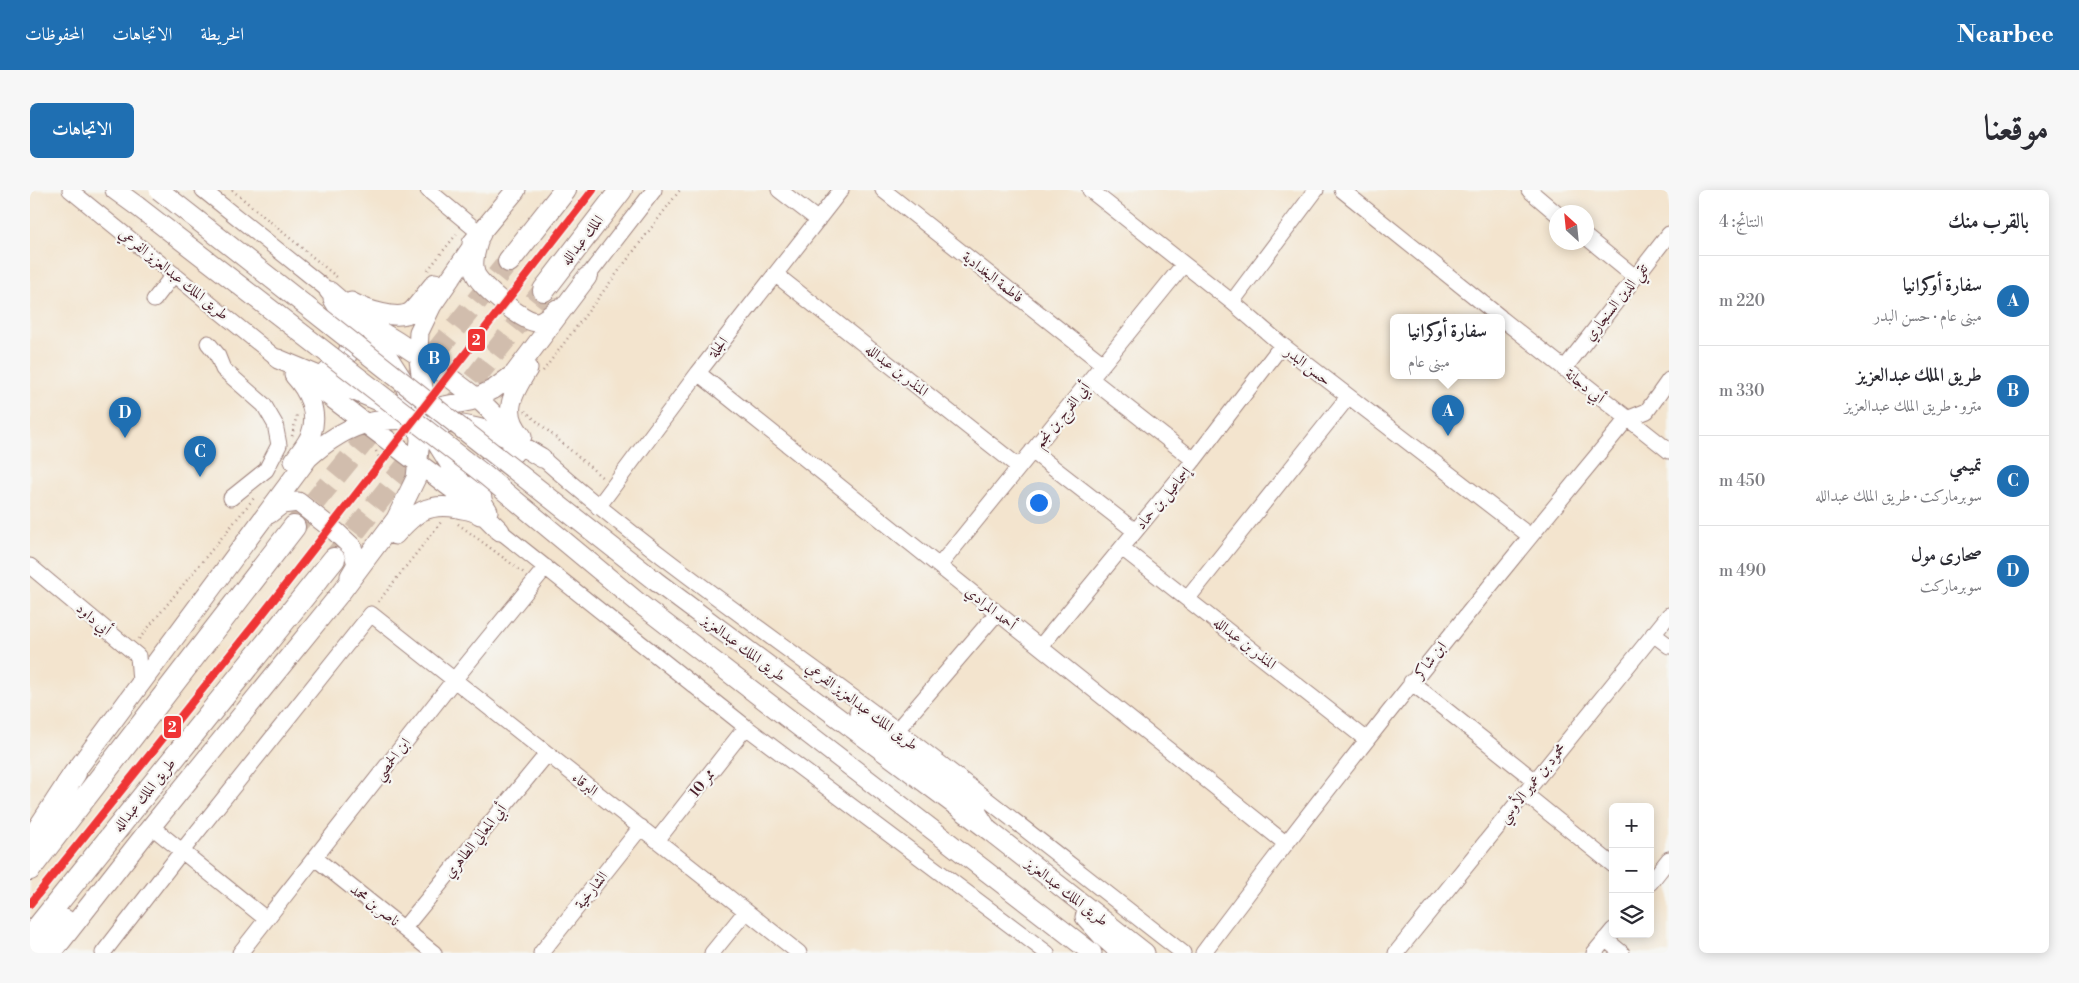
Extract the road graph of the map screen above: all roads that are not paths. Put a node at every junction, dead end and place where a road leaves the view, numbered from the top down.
1 (70, 190) edge
2 (115, 190) edge
3 (159, 190) edge
4 (203, 190) edge
5 (428, 190) edge
6 (516, 190) edge
7 (566, 190) edge
8 (621, 190) edge
9 (654, 190) edge
10 (779, 190) edge
11 (841, 190) edge
12 (883, 190) edge
13 (1090, 190) edge
14 (1316, 190) edge
15 (1529, 190) edge
16 (1350, 192) edge
17 (1549, 206) edge
18 (818, 220) junction
19 (480, 234) junction
20 (1669, 234) edge
21 (1594, 244) edge
22 (510, 261) tunnel mouth
23 (1184, 264) junction
24 (174, 274) junction
25 (775, 274) junction
26 (1635, 277) junction
27 (587, 278) junction
28 (336, 286) junction
29 (544, 290) tunnel mouth
30 (154, 300) dead end
31 (1232, 302) junction
32 (1496, 314) edge
33 (1505, 321) edge
34 (366, 323) junction
35 (208, 343) dead end
36 (1282, 345) junction
37 (418, 353) junction
38 (278, 359) junction
39 (1103, 364) junction
40 (1564, 369) junction
41 (698, 373) junction
42 (1091, 379) junction
43 (1669, 380) edge
44 (476, 397) junction
45 (1348, 397) junction
46 (422, 415) junction
47 (1627, 419) junction
48 (365, 423) junction
49 (1032, 451) junction
50 (1669, 451) edge
51 (542, 458) junction
52 (1194, 460) junction
53 (418, 462) junction
54 (1020, 467) junction
55 (232, 498) dead end
56 (598, 507) junction
57 (477, 508) junction
58 (294, 527) tunnel mouth
59 (500, 531) junction
60 (1135, 531) junction
61 (1530, 536) junction
62 (1122, 548) junction
63 (334, 559) tunnel mouth
64 (227, 565) junction
65 (30, 566) edge
66 (938, 566) junction
67 (546, 567) junction
68 (340, 595) junction
69 (1188, 598) junction
70 (997, 613) junction
71 (1669, 615) edge
72 (1653, 634) junction
73 (1669, 646) edge
74 (1040, 647) junction
75 (454, 680) junction
76 (140, 682) junction
77 (1411, 682) junction
78 (840, 689) junction
79 (746, 727) junction
80 (896, 730) junction
81 (1367, 740) junction
82 (547, 754) junction
83 (75, 773) junction
84 (1534, 780) junction
85 (1524, 793) junction
86 (640, 827) junction
87 (30, 828) edge
88 (149, 830) junction
89 (991, 832) junction
90 (658, 839) junction
91 (30, 842) edge
92 (1285, 843) junction
93 (182, 851) junction
94 (315, 858) junction
95 (1669, 860) edge
96 (1609, 862) edge
97 (30, 868) edge
98 (1654, 878) edge
99 (1060, 887) junction
100 (746, 911) junction
101 (266, 919) junction
102 (404, 928) junction
103 (1609, 935) edge
104 (30, 937) edge
105 (1611, 938) edge
106 (1037, 950) edge
107 (33, 953) edge
108 (52, 953) edge
109 (103, 953) edge
110 (240, 953) edge
111 (434, 953) edge
112 (541, 953) edge
113 (712, 953) edge
114 (799, 953) edge
115 (1092, 953) edge
116 (1121, 953) edge
117 (1145, 953) edge
118 (1183, 953) edge
119 (1203, 953) edge
120 (1396, 953) edge
121 (1594, 953) edge
122 (1622, 953) edge

1 - 24 street, طريق الملك عبدالعزيز الفرعي
2 - 115 main road, طريق الملك عبدالعزيز, bridge
3 - 89 main road, طريق الملك عبدالعزيز, bridge
4 - 28 street
5 - 19 street
6 - 19 main road
7 - 22 highway
8 - 29 highway, الملك عبدالله
9 - 27 street
10 - 18 street
11 - 18 street, الجلة
12 - 39 street, فاطمة البغدادية
13 - 23 street, حسن البدر
14 - 31 street
15 - 17 street
16 - 32 street, أبي دجانة
18 - 25 street, الجلة
19 - 27 main road
19 - 28 main road
19 - 37 main road
20 - 26 street, تقي الدين السنجاري
21 - 26 street
23 - 31 street, حسن البدر
23 - 39 street, أبي الفرج بن نجم
24 - 30 street
24 - 38 street, طريق الملك عبدالعزيز الفرعي
25 - 41 street, الجلة
25 - 54 street, المنذر بن عبدالله
26 - 40 street, تقي الدين السنجاري
27 - 44 main road
27 - 51 main road
28 - 34 main road
28 - 38 main road
31 - 36 street, حسن البدر
33 - 40 street, أبي دجانة
34 - 37 main road
34 - 46 main road
35 - 55 street
36 - 45 street, حسن البدر
36 - 52 street, إسماعيل بن حماد
37 - 44 main road
37 - 46 main road
38 - 46 main road
38 - 48 main road
38 - 64 main road
39 - 42 street, أبي الفرج بن نجم
40 - 47 street, أبي دجانة
41 - 56 street, الجلة
41 - 66 street, أحمد المرادي
42 - 49 street, أبي الفرج بن نجم
42 - 52 street
43 - 47 street, ابن شاكر
44 - 46 main road
44 - 51 main road
45 - 61 street, حسن البدر
45 - 69 street
46 - 48 main road
46 - 51 main road
46 - 53 main road
46 - 57 main road
47 - 50 street, أبي دجانة
47 - 61 street, ابن شاكر
48 - 53 main road
48 - 64 main road
49 - 54 street, أبي الفرج بن نجم
49 - 60 street
51 - 56 street, طريق الملك عبدالعزيز الفرعي
51 - 59 main road
52 - 60 street, إسماعيل بن حماد
53 - 57 main road
53 - 68 main road
54 - 66 street, أبي الفرج بن نجم
56 - 78 street, طريق الملك عبدالعزيز الفرعي
57 - 59 main road
58 - 97 highway
59 - 67 street
59 - 68 main road
60 - 62 street, إسماعيل بن حماد
61 - 77 street, ابن شاكر
62 - 69 street, المنذر بن عبدالله
62 - 74 street, إسماعيل بن حماد
63 - 104 highway, طريق الملك عبدالله
64 - 68 main road
64 - 76 main road
65 - 76 street, أبي داود
66 - 70 street, أحمد المرادي
67 - 75 street, ابن الحمصي
67 - 79 street
68 - 88 main road, طريق الملك عبدالله
69 - 81 street, المنذر بن عبدالله
70 - 74 street, أحمد المرادي
70 - 80 street
71 - 72 street, محمود بن عمير الأوسي
72 - 73 street
72 - 84 street, محمود بن عمير الأوسي
74 - 92 street, أحمد المرادي
75 - 82 street, البرقاء
75 - 93 street, البرقاء
75 - 94 street, ابن الحمصي
76 - 83 main road
77 - 81 street, ابن شاكر
77 - 84 street
78 - 80 street, طريق الملك عبدالعزيز الفرعي
78 - 89 street
79 - 90 street, ممر 10
79 - 106 street
80 - 118 street, طريق الملك عبدالعزيز الفرعي
81 - 92 street, ابن شاكر
82 - 86 street, البرقاء
82 - 102 street, أبي المعالي الطاهري
83 - 87 main road
83 - 91 highway
84 - 85 street, محمود بن عمير الأوسي
85 - 96 street
85 - 120 street, محمود بن عمير الأوسي
86 - 90 street, البرقاء
86 - 112 street, الشارخية
88 - 93 street
88 - 107 main road
88 - 108 main road, طريق الملك عبدالله
89 - 99 main road, طريق الملك عبدالعزيز
90 - 100 street, البرقاء
92 - 119 street, ابن شاكر
93 - 101 street
93 - 109 street
94 - 101 street, ابن الحمصي
94 - 102 street, ناصر بن محمد
95 - 98 street
99 - 116 main road
99 - 117 main road, طريق الملك عبدالعزيز
100 - 113 street
100 - 114 street, البرقاء
101 - 110 street, ابن الحمصي
102 - 111 street, ناصر بن محمد
103 - 121 street
105 - 122 street

